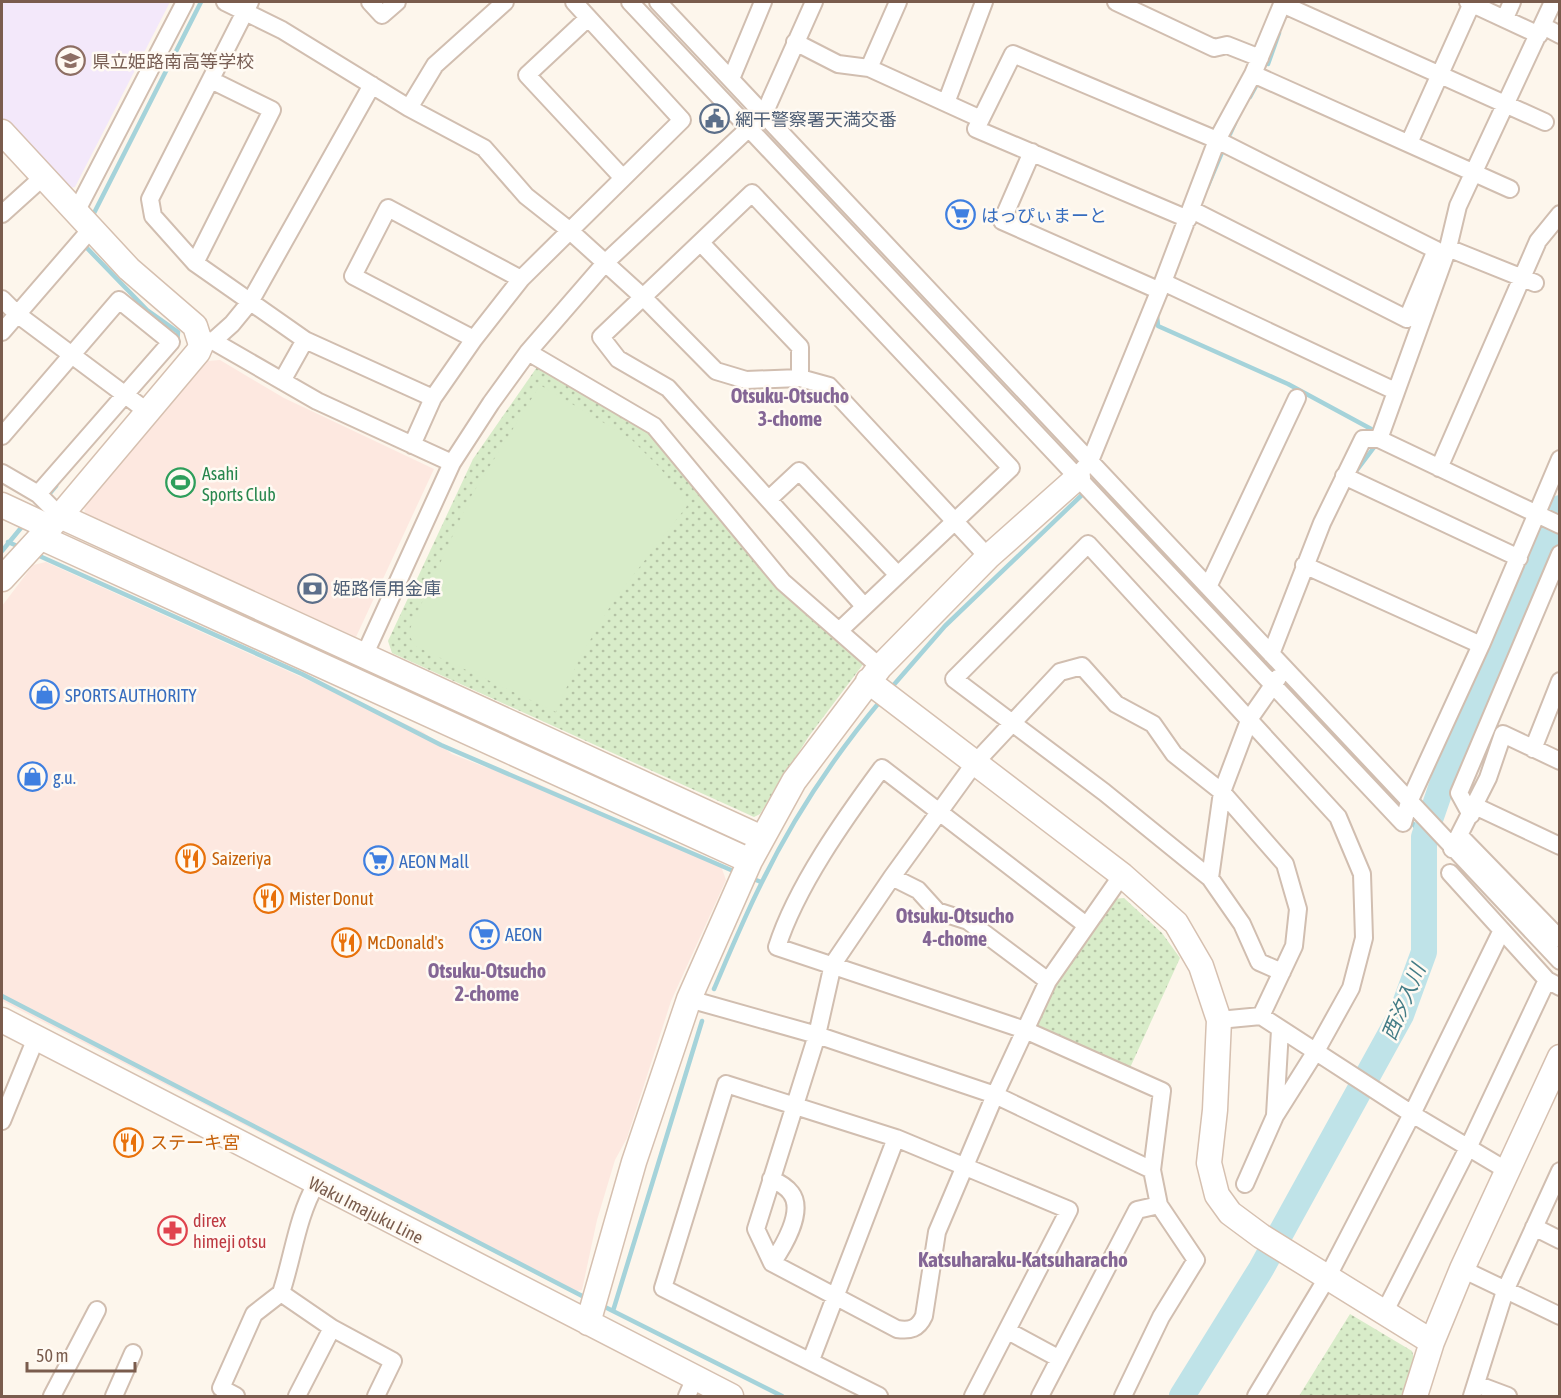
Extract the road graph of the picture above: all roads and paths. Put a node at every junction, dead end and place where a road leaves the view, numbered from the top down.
1 (185, 2) edge
2 (225, 2) edge
3 (370, 2) edge
4 (397, 2) edge
5 (505, 2) edge
6 (574, 2) edge
7 (630, 2) edge
8 (658, 2) edge
9 (763, 2) edge
10 (814, 2) edge
11 (898, 2) edge
12 (984, 2) edge
13 (1116, 2) edge
14 (1470, 2) edge
15 (1512, 2) edge
16 (1553, 2) edge
17 (1282, 3) edge
18 (247, 7) edge
19 (588, 18) junction
20 (1505, 18) junction
21 (1541, 31) junction
22 (1560, 35) edge
23 (795, 42) junction
24 (1257, 66) junction
25 (869, 68) junction
26 (1440, 74) junction
27 (731, 79) junction
28 (211, 80) junction
29 (372, 85) junction
30 (946, 103) junction
31 (1506, 104) junction
32 (409, 108) junction
33 (764, 114) junction
34 (981, 119) junction
35 (1545, 122) dead end
36 (750, 128) junction
37 (2, 132) edge
38 (1217, 140) junction
39 (1409, 143) junction
40 (1032, 152) junction
41 (1474, 172) junction
42 (43, 177) junction
43 (622, 177) junction
44 (1510, 189) dead end
45 (2, 214) edge
46 (1190, 214) junction
47 (1560, 214) edge
48 (83, 221) junction
49 (569, 230) junction
50 (701, 243) junction
51 (1448, 248) junction
52 (195, 262) junction
53 (606, 262) junction
54 (521, 279) junction
55 (1529, 280) junction
56 (1161, 286) junction
57 (644, 298) junction
58 (2, 299) edge
59 (250, 302) junction
60 (17, 314) junction
61 (2, 332) edge
62 (474, 339) junction
63 (207, 340) junction
64 (305, 340) junction
65 (528, 352) junction
66 (73, 354) junction
67 (800, 378) junction
68 (282, 381) junction
69 (1395, 391) junction
70 (125, 394) junction
71 (433, 398) junction
72 (1297, 398) dead end
73 (148, 412) junction
74 (2, 436) edge
75 (1371, 439) junction
76 (412, 445) junction
77 (1560, 459) edge
78 (452, 463) junction
79 (1439, 468) junction
80 (1084, 469) junction
81 (2, 472) edge
82 (1344, 476) junction
83 (38, 494) junction
84 (769, 499) junction
85 (2, 505) edge
86 (1536, 513) junction
87 (955, 520) junction
88 (1560, 525) edge
89 (49, 527) junction
90 (1560, 554) edge
91 (988, 557) junction
92 (1519, 558) junction
93 (1304, 565) junction
94 (897, 574) junction
95 (2, 579) edge
96 (1208, 587) junction
97 (864, 606) junction
98 (839, 631) junction
99 (1481, 645) junction
100 (1271, 654) junction
101 (364, 656) junction
102 (1287, 670) junction
103 (874, 674) junction
104 (1560, 681) edge
105 (1272, 684) junction
106 (1250, 718) junction
107 (1011, 722) junction
108 (1533, 748) junction
109 (1560, 761) edge
110 (974, 764) junction
111 (1222, 792) junction
112 (1409, 802) junction
113 (1473, 810) junction
114 (939, 813) junction
115 (762, 838) junction
116 (1456, 842) junction
117 (1560, 846) edge
118 (750, 861) junction
119 (1450, 873) dead end
120 (1122, 875) junction
121 (892, 877) junction
122 (1210, 878) junction
123 (1086, 925) junction
124 (1501, 932) junction
125 (1560, 939) edge
126 (1560, 961) edge
127 (833, 964) junction
128 (1282, 972) junction
129 (1047, 981) junction
130 (1553, 984) edge
131 (689, 999) junction
132 (1261, 1016) junction
133 (2, 1020) edge
134 (1219, 1020) junction
135 (1024, 1030) junction
136 (1280, 1030) junction
137 (817, 1035) junction
138 (36, 1038) junction
139 (1316, 1051) junction
140 (1560, 1057) edge
141 (1554, 1083) edge
142 (995, 1095) junction
143 (793, 1105) junction
144 (1412, 1114) junction
145 (1275, 1116) junction
146 (2, 1121) edge
147 (896, 1138) junction
148 (1468, 1148) junction
149 (964, 1166) junction
150 (1152, 1170) junction
151 (1506, 1170) junction
152 (1560, 1171) edge
153 (771, 1179) junction
154 (316, 1184) junction
155 (1245, 1184) dead end
156 (1159, 1205) junction
157 (1534, 1227) junction
158 (1560, 1240) edge
159 (772, 1263) junction
160 (1462, 1269) junction
161 (1326, 1278) junction
162 (1505, 1290) junction
163 (281, 1293) junction
164 (836, 1297) junction
165 (97, 1310) dead end
166 (1383, 1313) junction
167 (1560, 1316) edge
168 (588, 1323) junction
169 (332, 1328) junction
170 (1008, 1331) junction
171 (1432, 1342) junction
172 (133, 1353) dead end
173 (1058, 1358) junction
174 (811, 1360) junction
175 (691, 1387) edge
176 (1474, 1390) edge
177 (1130, 1394) edge
178 (52, 1396) edge
179 (114, 1396) edge
180 (236, 1396) edge
181 (297, 1396) edge
182 (376, 1396) edge
183 (731, 1396) edge
184 (879, 1396) edge
185 (973, 1396) edge
186 (1040, 1396) edge
187 (1256, 1396) edge
188 (1415, 1396) edge
189 (1508, 1396) edge

1 - 48 street
2 - 18 street
3 - 4 street
5 - 32 street
6 - 19 street
7 - 36 street
8 - 27 street
9 - 27 street
10 - 23 street
11 - 25 street
12 - 30 street
13 - 24 street
14 - 20 street
14 - 26 street
15 - 20 street
16 - 21 street
17 - 24 street
17 - 26 street
18 - 28 street
18 - 29 street
19 - 43 street
19 - 43 street
20 - 21 street
21 - 22 street
21 - 31 street
23 - 25 street
23 - 33 street
24 - 38 street
24 - 39 street
25 - 30 street
26 - 31 street
26 - 39 street
27 - 33 street
28 - 52 street
28 - 52 street
29 - 32 street
29 - 59 street
30 - 34 street
31 - 35 street
31 - 41 street
32 - 49 street
33 - 36 street
33 - 80 street
34 - 38 street
34 - 40 street
36 - 53 street
36 - 80 street
37 - 42 street
38 - 46 street
38 - 46 street
39 - 41 street
40 - 46 street
40 - 56 street
41 - 44 street
41 - 51 street
42 - 45 street
42 - 48 street
43 - 49 street
46 - 56 street
47 - 55 street
48 - 60 street
48 - 63 street
49 - 53 street
49 - 54 street
50 - 57 street
50 - 67 street
50 - 87 street
51 - 55 street
51 - 69 street
52 - 59 street
53 - 57 street
53 - 65 street
54 - 62 street
54 - 62 street
55 - 79 street
56 - 69 street
56 - 80 street
57 - 67 street
57 - 84 street
58 - 60 street
59 - 63 street
59 - 64 street
60 - 61 street
60 - 66 street
62 - 71 street
63 - 68 street
63 - 73 street
64 - 68 street
64 - 71 street
65 - 78 street
65 - 98 street
66 - 70 street
66 - 70 street
66 - 74 street
67 - 87 street
68 - 76 street
69 - 75 street
70 - 73 street
70 - 83 street
71 - 76 street
72 - 96 street
73 - 89 street
75 - 79 street
75 - 82 street
76 - 78 street
77 - 86 street
78 - 101 street
79 - 86 street
80 - 91 street
80 - 96 street
80 - 105 street
81 - 83 street
82 - 92 street
82 - 93 street
83 - 89 street
84 - 94 street
84 - 97 street
85 - 89 street
86 - 88 street
86 - 92 street
87 - 91 street
87 - 94 street
89 - 95 street
89 - 101 street
89 - 118 street
90 - 113 street
91 - 103 street
92 - 99 street
93 - 99 street
93 - 100 street
94 - 97 street
96 - 100 street
97 - 98 street
98 - 103 street
99 - 112 street
100 - 102 street
101 - 115 street
102 - 105 street
102 - 112 street
103 - 110 street
103 - 115 street
104 - 108 street
105 - 106 street
105 - 112 street
106 - 107 street
106 - 111 street
106 - 139 street
107 - 110 street
107 - 111 street
107 - 122 street
108 - 109 street
108 - 113 street
110 - 114 street
110 - 120 street
111 - 122 street
111 - 128 street
112 - 116 street
113 - 116 street
113 - 117 street
114 - 121 street
114 - 123 street
114 - 127 street
115 - 118 street
116 - 125 street
116 - 126 street
118 - 131 street
119 - 124 street
120 - 123 street
120 - 134 street
121 - 127 street
121 - 129 street
122 - 128 street
123 - 129 street
124 - 130 street
124 - 144 street
127 - 135 street
127 - 137 street
128 - 132 street
129 - 135 street
130 - 148 street
131 - 137 street
131 - 168 street
132 - 134 street
132 - 136 street
133 - 138 street, Waku Imajuku Line
134 - 161 street
135 - 142 street
135 - 150 street
136 - 139 street
136 - 145 street
137 - 142 street
137 - 143 street
138 - 146 street
138 - 154 street, Waku Imajuku Line
139 - 144 street
139 - 145 street
140 - 141 street
141 - 151 street
142 - 149 street
142 - 150 street
143 - 147 street
143 - 153 street
143 - 174 street
144 - 148 street
144 - 161 street
145 - 155 street
147 - 149 street
147 - 164 street
148 - 151 street
148 - 166 street
149 - 164 street
149 - 170 street
150 - 156 street
151 - 160 street
152 - 157 street
153 - 159 street
153 - 159 street
154 - 163 street
154 - 168 street, Waku Imajuku Line
156 - 173 street
156 - 177 street
157 - 158 street
157 - 162 street
159 - 164 street
160 - 162 street
160 - 171 street
161 - 166 street
161 - 187 street
162 - 167 street
162 - 176 street
163 - 169 street
163 - 180 street
164 - 174 street
165 - 178 street
166 - 171 street
168 - 175 street, Waku Imajuku Line
169 - 181 street
169 - 182 street
170 - 173 street
170 - 185 street
171 - 188 street
172 - 179 street
173 - 186 street
174 - 184 street
175 - 183 street, Waku Imajuku Line
176 - 189 street

